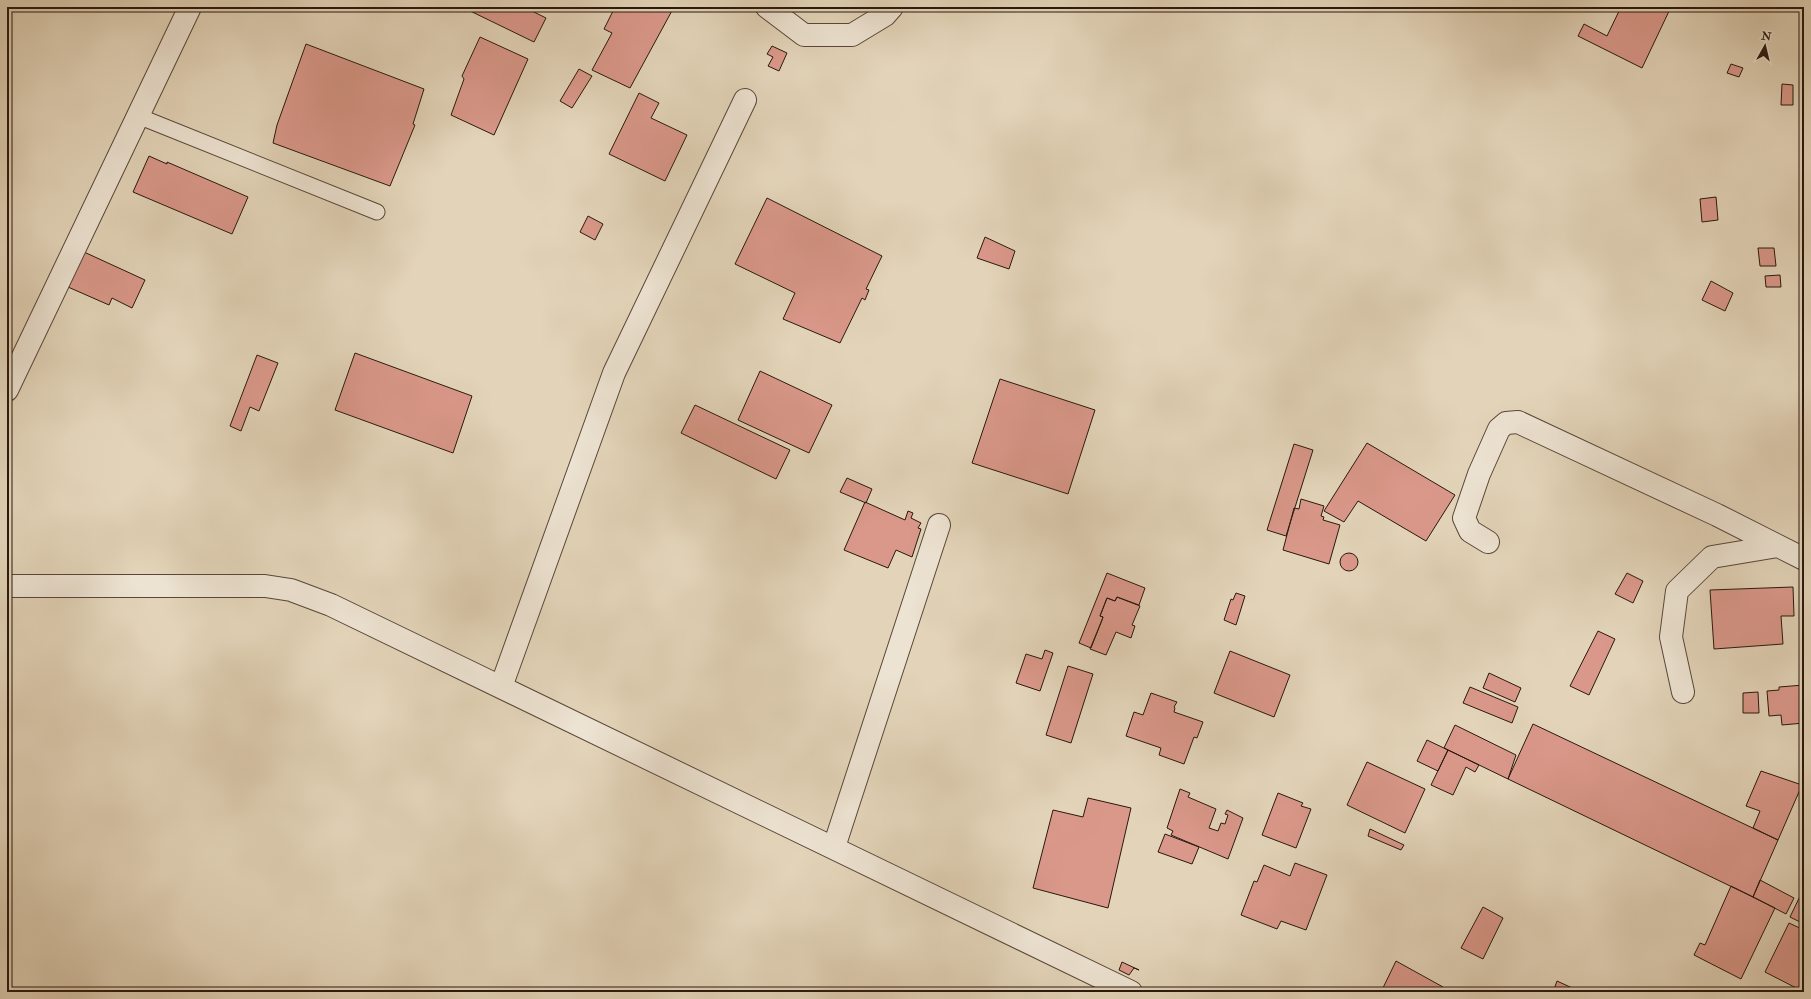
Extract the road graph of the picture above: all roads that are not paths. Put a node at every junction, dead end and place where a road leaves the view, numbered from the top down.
1 (190, 7) edge
2 (767, 7) edge
3 (892, 7) edge
4 (745, 100) dead end
5 (138, 116) junction
6 (376, 212) dead end
7 (7, 390) edge
8 (938, 525) dead end
9 (1488, 542) dead end
10 (1778, 546) junction
11 (1804, 559) edge
12 (7, 586) edge
13 (501, 687) junction
14 (1683, 692) dead end
15 (834, 847) junction
16 (1131, 992) edge

1 - 5 street
2 - 3 street
4 - 13 street
5 - 6 lane
5 - 7 street
8 - 15 street
9 - 10 street
10 - 11 street
10 - 14 street
12 - 13 street
13 - 15 street
15 - 16 street

